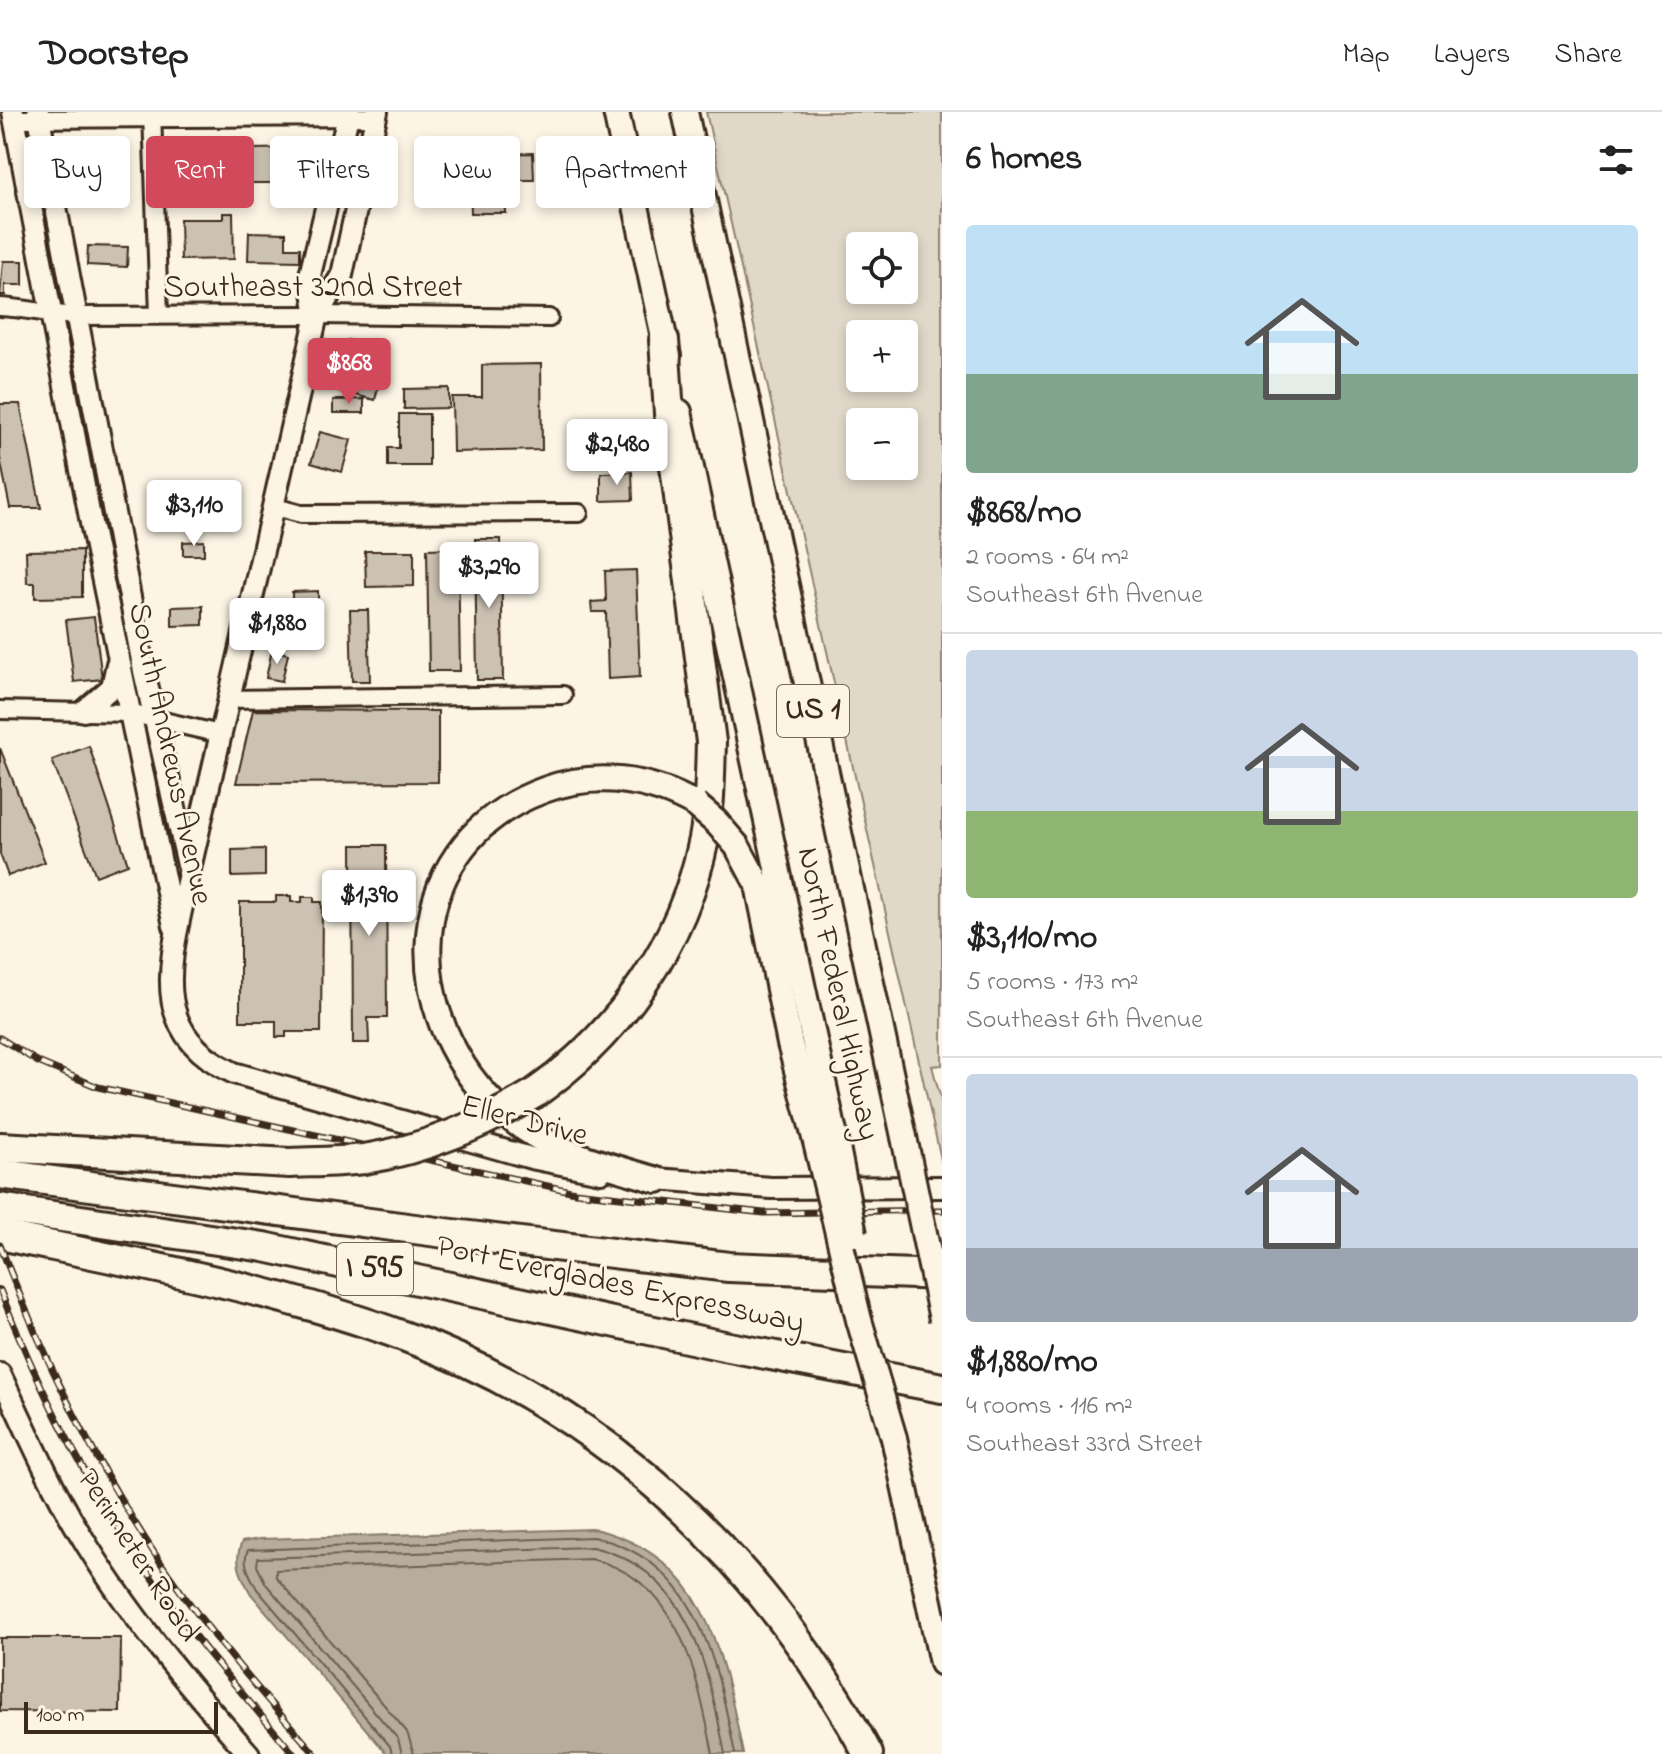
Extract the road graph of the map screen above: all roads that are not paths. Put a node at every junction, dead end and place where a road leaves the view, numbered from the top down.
1 (616, 112) edge
2 (685, 112) edge
3 (348, 114) edge
4 (377, 114) edge
5 (152, 115) edge
6 (14, 116) edge
7 (39, 116) edge
8 (0, 307) edge
9 (52, 315) junction
10 (159, 315) junction
11 (317, 315) junction
12 (77, 316) junction
13 (549, 318) dead end
14 (664, 340) junction
15 (275, 507) junction
16 (579, 513) dead end
17 (118, 656) junction
18 (563, 695) dead end
19 (228, 699) junction
20 (0, 710) edge
21 (84, 711) junction
22 (129, 713) junction
23 (156, 717) junction
24 (220, 734) junction
25 (189, 873) junction
26 (177, 938) junction
27 (825, 1140) junction
28 (4, 1161) edge
29 (657, 1180) junction
30 (942, 1187) edge
31 (12, 1209) edge
32 (0, 1235) edge
33 (729, 1267) junction
34 (942, 1275) edge
35 (942, 1293) edge
36 (942, 1319) edge
37 (724, 1346) junction
38 (0, 1374) edge
39 (942, 1388) edge
40 (942, 1405) edge
41 (942, 1663) edge
42 (249, 1754) edge
43 (868, 1754) edge

1 - 14 main road, US 1
2 - 36 main road, North Federal Highway / US 1, bridge
3 - 4 street
3 - 5 street
3 - 11 street
4 - 11 street
5 - 7 street
5 - 10 street
6 - 7 street
6 - 9 street, South Andrews Avenue
7 - 12 street, South Andrews Avenue
8 - 9 street, Southeast 32nd Street
9 - 12 street, Southeast 32nd Street
9 - 17 street, South Andrews Avenue
10 - 11 street, Southeast 32nd Street
10 - 12 street, Southeast 32nd Street
11 - 13 street, Southeast 32nd Street
11 - 15 street, Eller Drive
12 - 23 street, South Andrews Avenue
14 - 27 main road, North Federal Highway / US 1
14 - 28 highway, bridge
15 - 16 street
15 - 19 street, Eller Drive
17 - 21 street
17 - 22 street, South Andrews Avenue
18 - 19 street
19 - 24 street, Eller Drive
20 - 21 street
21 - 22 street
22 - 23 street
22 - 26 street, South Andrews Avenue
23 - 24 street
23 - 25 street, South Andrews Avenue
24 - 25 street, Eller Drive
25 - 26 street, Eller Drive
26 - 29 street, Eller Drive
27 - 29 main road, bridge
27 - 41 main road, North Federal Highway / US 1, bridge
28 - 33 highway, Port Everglades Expressway / I 595
29 - 30 street, Eller Drive
31 - 37 highway, Port Everglades Expressway / I 595
32 - 43 highway
33 - 34 highway, Port Everglades Expressway
33 - 35 highway
37 - 39 highway, Port Everglades Expressway
37 - 40 highway
38 - 42 street, Perimeter Road

